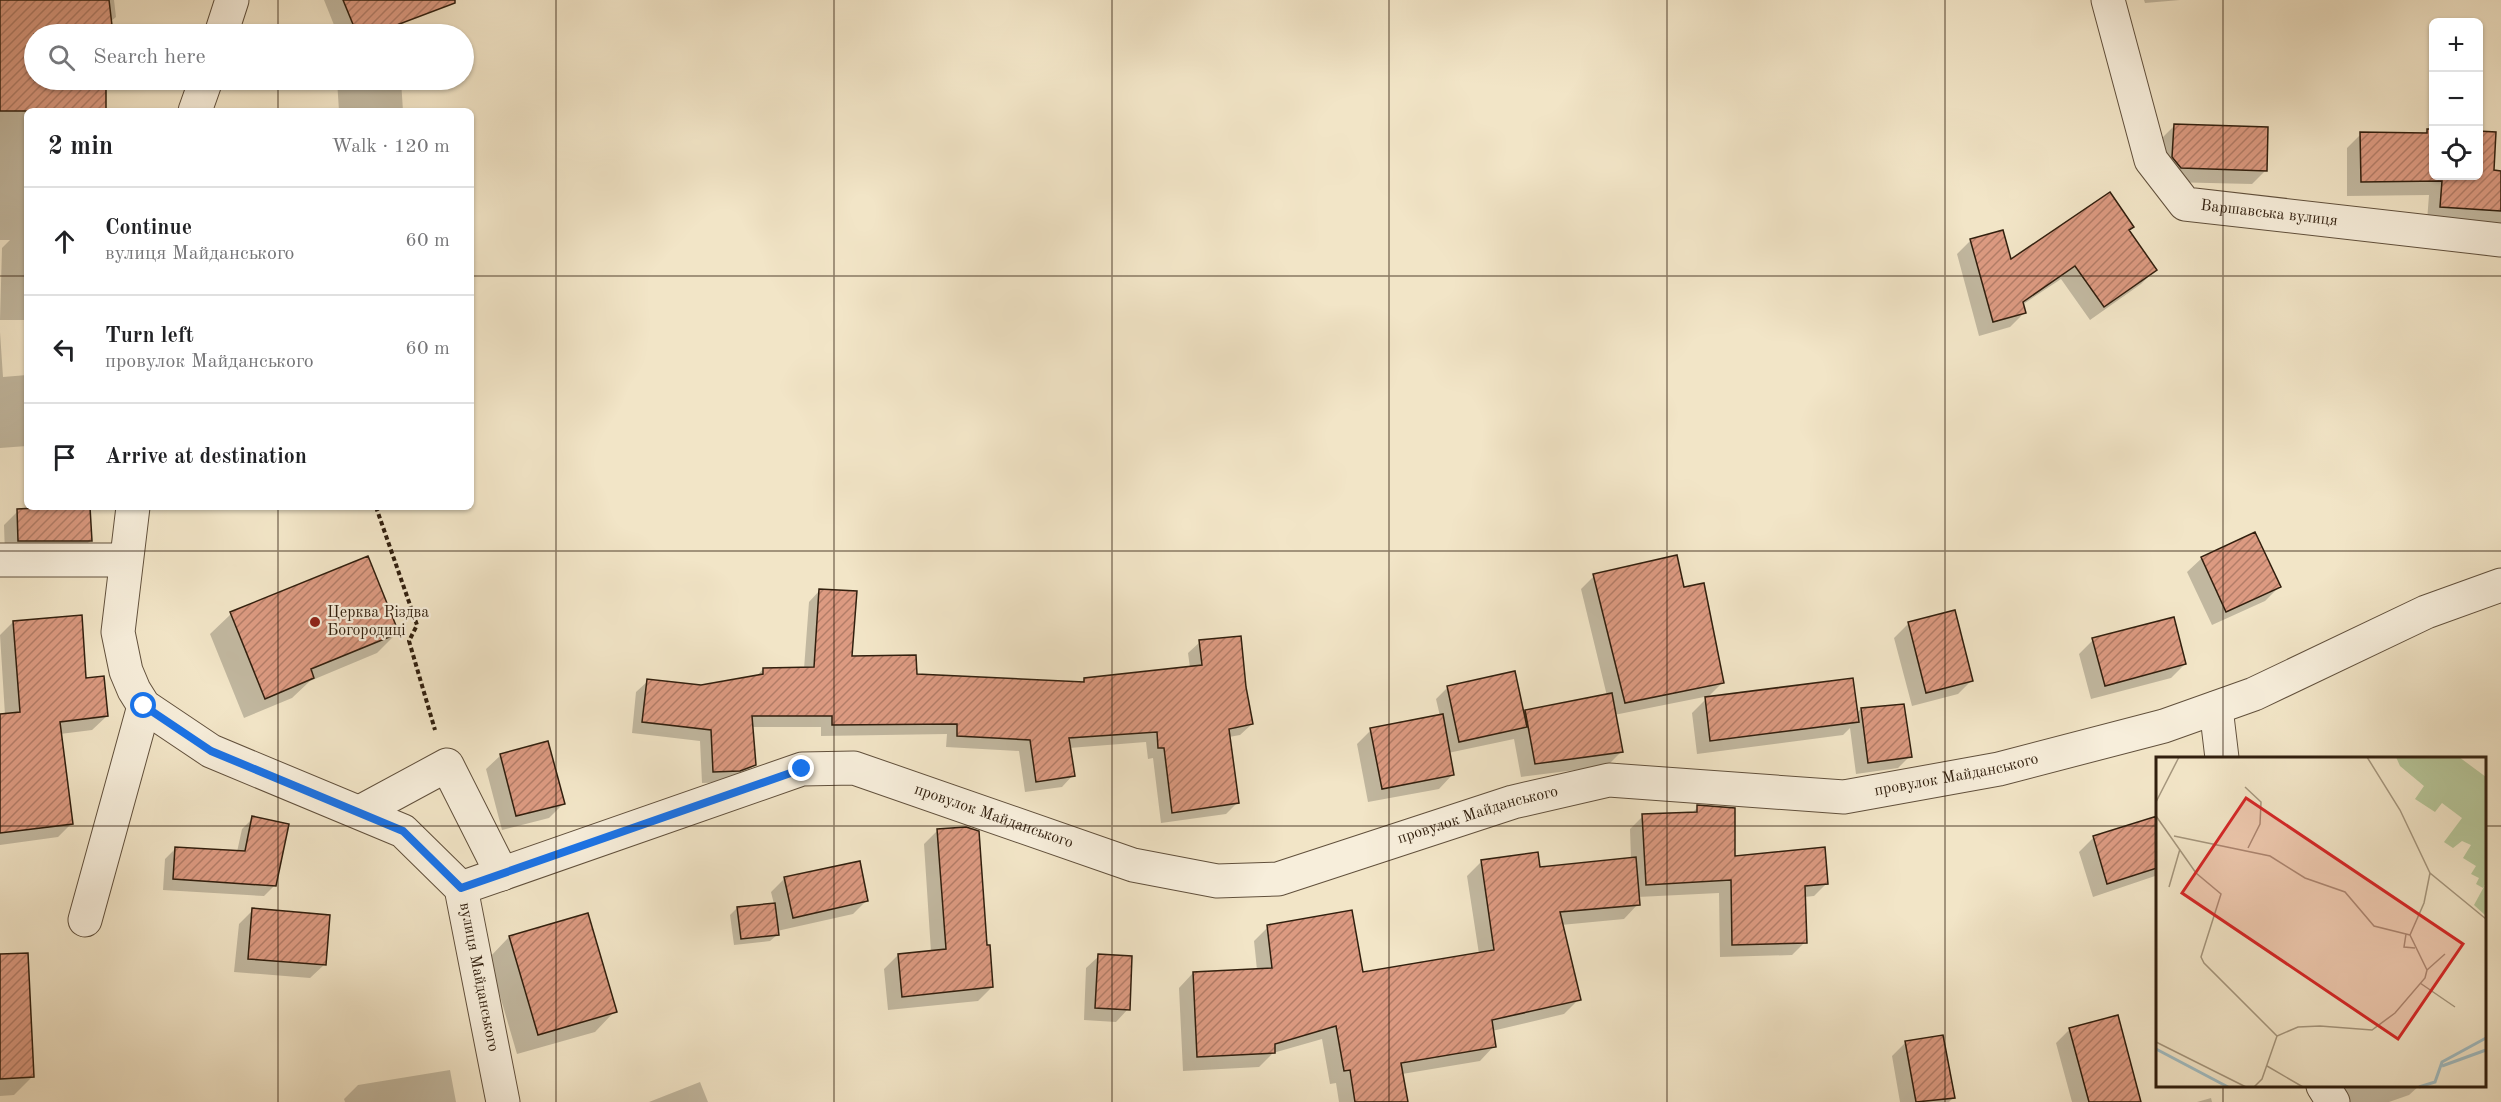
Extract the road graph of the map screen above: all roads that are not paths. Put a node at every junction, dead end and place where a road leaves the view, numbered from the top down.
1 (232, 0) edge
2 (2108, 0) edge
3 (224, 24) edge
4 (202, 90) edge
5 (196, 108) edge
6 (2501, 240) edge
7 (133, 510) edge
8 (0, 560) edge
9 (126, 560) junction
10 (2501, 585) edge
11 (144, 706) junction
12 (2216, 708) junction
13 (2222, 757) edge
14 (360, 812) junction
15 (502, 874) junction
16 (461, 888) junction
17 (85, 920) dead end
18 (2324, 1087) edge
19 (503, 1102) edge
20 (2333, 1102) edge

1 - 3 street
2 - 6 street, Варшавська вулиця
4 - 5 street
7 - 9 street, вулиця Майданського
8 - 9 street
9 - 11 street, вулиця Майданського
10 - 12 street, провулок Майданського
11 - 14 street, вулиця Майданського
11 - 17 street
12 - 13 street
12 - 15 street, провулок Майданського
14 - 15 street
14 - 16 street, вулиця Майданського
15 - 16 street, провулок Майданського
16 - 19 street, вулиця Майданського
18 - 20 street

